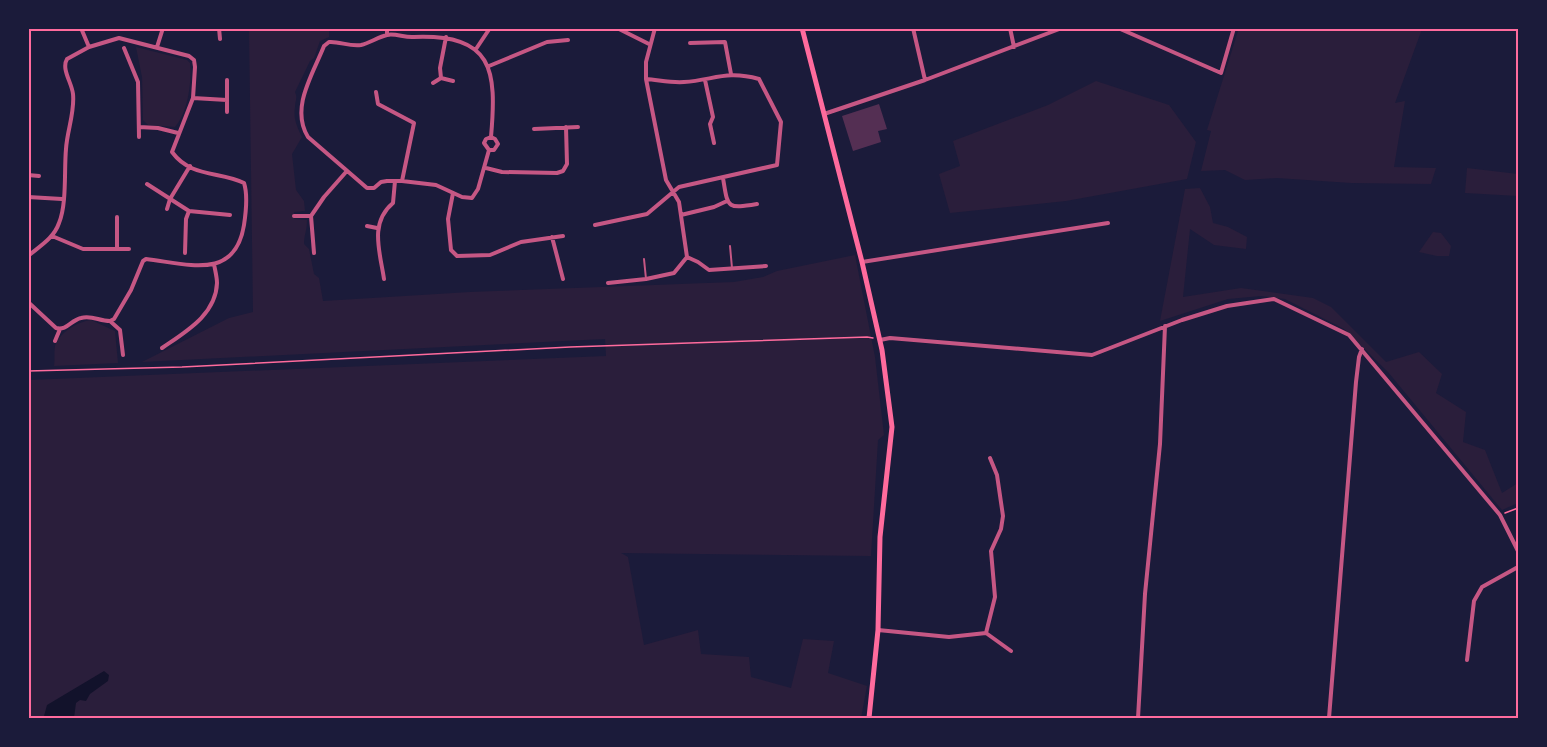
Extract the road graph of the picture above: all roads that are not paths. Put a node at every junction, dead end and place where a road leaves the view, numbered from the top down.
1 (81, 28) edge
2 (163, 28) edge
3 (219, 28) edge
4 (387, 28) edge
5 (490, 28) edge
6 (655, 28) edge
7 (802, 28) edge
8 (913, 28) edge
9 (1010, 28) edge
10 (1062, 28) edge
11 (1118, 28) edge
12 (1234, 28) edge
13 (605, 29) edge
14 (387, 35) junction
15 (446, 37) junction
16 (220, 39) dead end
17 (568, 40) dead end
18 (690, 43) dead end
19 (650, 44) junction
20 (89, 47) junction
21 (157, 47) junction
22 (1014, 47) junction
23 (124, 48) dead end
24 (476, 49) junction
25 (489, 66) junction
26 (731, 74) junction
27 (441, 78) junction
28 (646, 79) junction
29 (227, 80) dead end
30 (705, 80) junction
31 (925, 80) junction
32 (453, 81) dead end
33 (433, 83) dead end
34 (376, 92) dead end
35 (193, 98) junction
36 (227, 100) junction
37 (227, 112) dead end
38 (824, 114) junction
39 (139, 127) junction
40 (566, 127) junction
41 (578, 127) dead end
42 (534, 129) dead end
43 (178, 133) junction
44 (139, 137) dead end
45 (491, 137) junction
46 (714, 143) dead end
47 (489, 150) junction
48 (190, 166) junction
49 (486, 168) junction
50 (346, 172) junction
51 (28, 175) edge
52 (39, 176) dead end
53 (723, 178) junction
54 (394, 181) junction
55 (402, 181) junction
56 (147, 184) dead end
57 (673, 192) junction
58 (453, 193) junction
59 (28, 197) edge
60 (62, 199) junction
61 (170, 199) junction
62 (726, 201) junction
63 (757, 204) dead end
64 (167, 209) dead end
65 (189, 211) junction
66 (681, 214) junction
67 (230, 215) dead end
68 (294, 216) dead end
69 (311, 216) junction
70 (117, 217) dead end
71 (1108, 223) dead end
72 (595, 225) dead end
73 (367, 226) dead end
74 (377, 228) junction
75 (52, 236) junction
76 (563, 236) dead end
77 (552, 237) junction
78 (730, 246) dead end
79 (117, 249) junction
80 (129, 249) dead end
81 (184, 253) dead end
82 (314, 253) dead end
83 (28, 256) edge
84 (687, 257) junction
85 (644, 259) dead end
86 (862, 262) junction
87 (214, 264) junction
88 (766, 266) dead end
89 (732, 268) junction
90 (384, 279) dead end
91 (563, 279) dead end
92 (646, 279) junction
93 (608, 283) dead end
94 (28, 302) edge
95 (110, 321) junction
96 (1165, 326) junction
97 (60, 329) junction
98 (880, 340) junction
99 (55, 341) dead end
100 (162, 348) dead end
101 (1362, 349) junction
102 (123, 355) dead end
103 (990, 458) dead end
104 (1518, 551) edge
105 (1518, 567) edge
106 (878, 630) junction
107 (986, 633) junction
108 (1011, 651) dead end
109 (1467, 660) dead end
110 (869, 718) edge
111 (1138, 718) edge
112 (1329, 718) edge

1 - 20 street
2 - 21 street
3 - 16 street
4 - 14 street
5 - 24 street
6 - 19 street
7 - 38 main road
8 - 31 street
9 - 22 street
10 - 22 street
11 - 12 street
13 - 19 street
14 - 15 street
14 - 50 street
15 - 24 street
15 - 27 street
17 - 25 street
18 - 26 street
19 - 28 street
20 - 21 street
20 - 60 street
21 - 35 street
22 - 31 street
23 - 39 street
24 - 25 street
25 - 45 street
26 - 30 street
26 - 53 street
27 - 32 street
27 - 33 street
28 - 30 street
28 - 57 street
29 - 36 street
30 - 46 street
31 - 38 street
34 - 55 street
35 - 36 street
35 - 43 street
36 - 37 street
38 - 86 main road
39 - 43 street
39 - 44 street
40 - 41 street
40 - 42 street
40 - 49 street
43 - 48 street
45 - 47 street
45 - 47 street
47 - 49 street
48 - 61 street
48 - 87 street
49 - 58 street
50 - 54 street
50 - 69 street
51 - 52 street
53 - 57 street
53 - 62 street
54 - 55 street
54 - 74 street
55 - 58 street
56 - 61 street
57 - 66 street
57 - 72 street
58 - 77 street
59 - 60 street
60 - 75 street
61 - 64 street
61 - 65 street
62 - 63 street
62 - 66 street
65 - 67 street
65 - 81 street
66 - 84 street
68 - 69 street
69 - 82 street
70 - 79 street
71 - 86 street
73 - 74 street
74 - 90 street
75 - 79 street
75 - 83 street
76 - 77 street
77 - 91 street
78 - 89 lane
79 - 80 street
84 - 89 street
84 - 92 street
85 - 92 lane
86 - 98 main road
87 - 95 street
87 - 100 street
88 - 89 street
92 - 93 street
94 - 97 street
95 - 97 street
95 - 102 street
96 - 98 street
96 - 101 street
96 - 111 street
97 - 99 street
98 - 106 main road
101 - 104 street
101 - 112 street
103 - 107 street
105 - 109 street
106 - 107 street
106 - 110 main road
107 - 108 street

